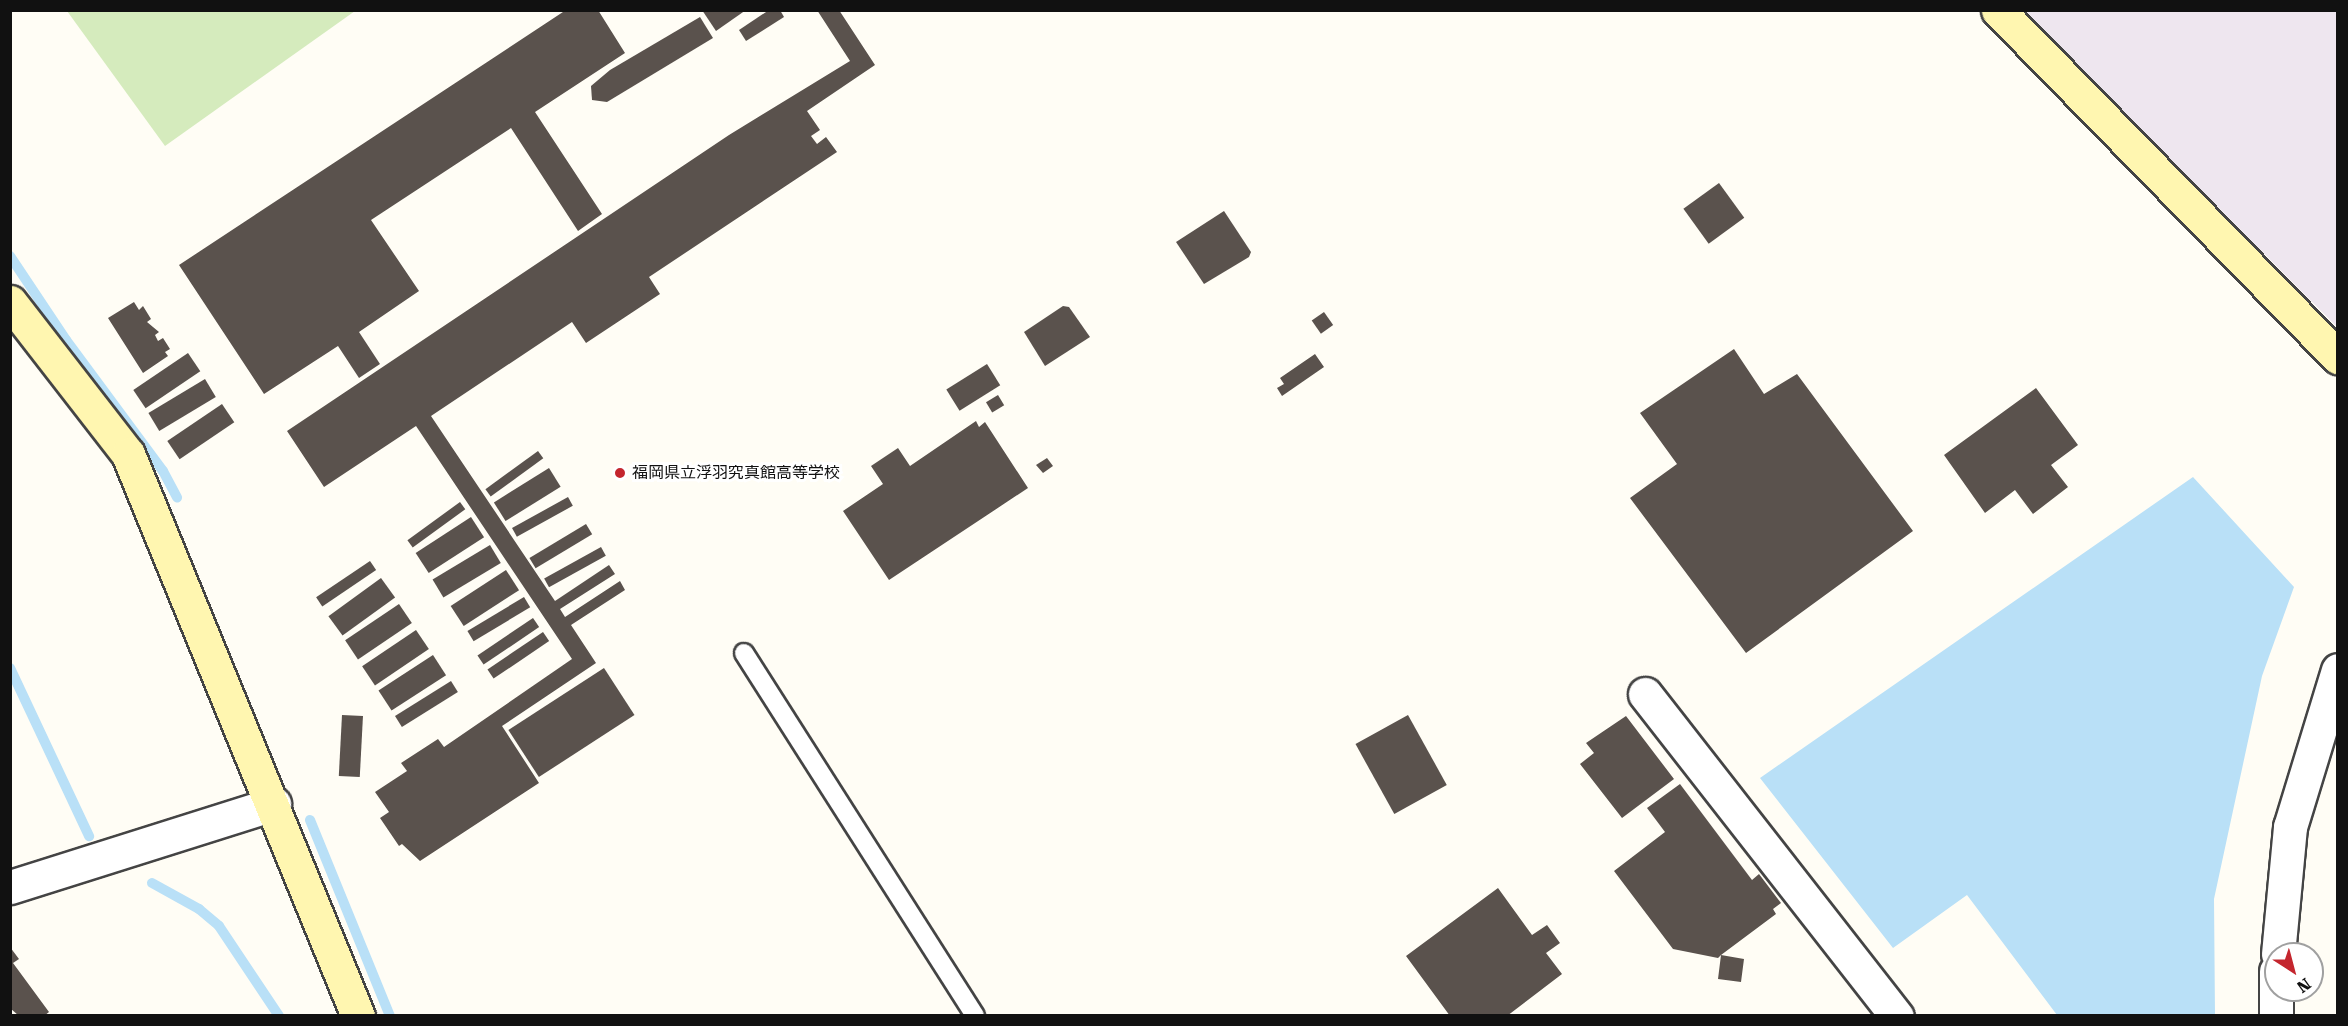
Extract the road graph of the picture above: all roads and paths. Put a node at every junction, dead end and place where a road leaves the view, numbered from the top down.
1 (1998, 10) edge
2 (10, 302) edge
3 (2337, 357) edge
4 (744, 653) dead end
5 (2337, 670) edge
6 (1645, 694) dead end
7 (274, 804) junction
8 (10, 887) edge
9 (2279, 942) edge
10 (358, 1016) edge
11 (975, 1016) edge
12 (1897, 1016) edge

1 - 3 street
2 - 7 street
4 - 11 lane
5 - 9 street
6 - 12 street
7 - 8 street
7 - 10 street

